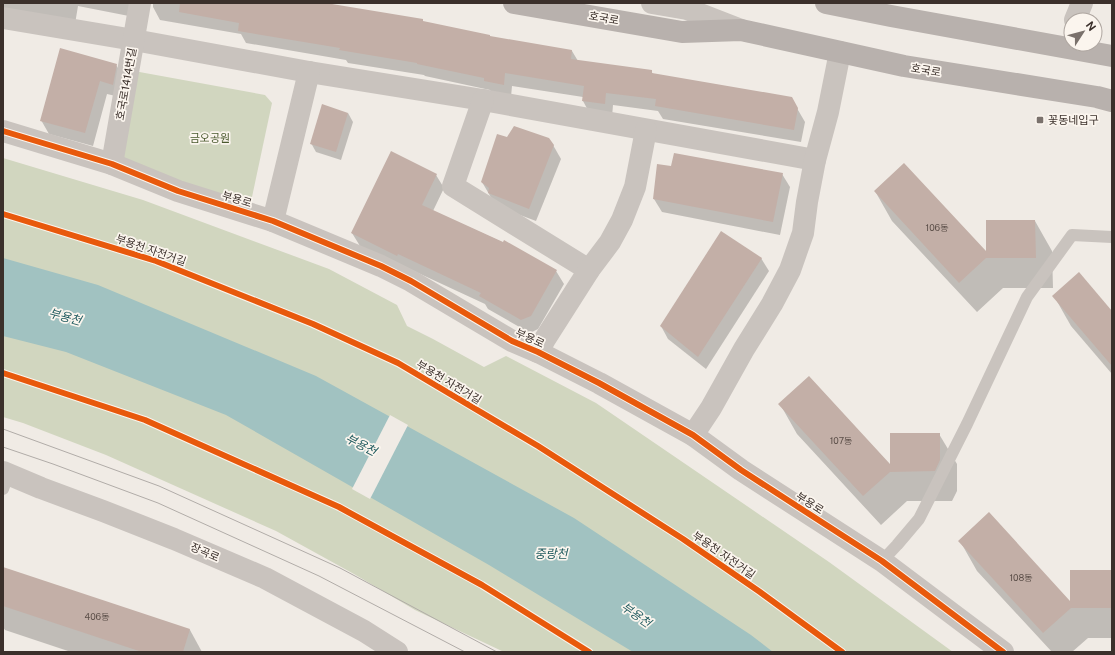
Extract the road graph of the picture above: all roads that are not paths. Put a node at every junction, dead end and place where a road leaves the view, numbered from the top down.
1 (140, 3) edge
2 (514, 3) edge
3 (652, 3) edge
4 (826, 3) edge
5 (892, 10) edge
6 (3, 18) edge
7 (741, 30) junction
8 (1063, 39) edge
9 (134, 40) junction
10 (840, 52) junction
11 (1101, 52) edge
12 (1112, 56) edge
13 (309, 72) junction
14 (482, 100) junction
15 (1112, 101) edge
16 (646, 130) junction
17 (3, 131) edge
18 (815, 160) junction
19 (112, 164) junction
20 (273, 221) junction
21 (1112, 237) edge
22 (590, 270) junction
23 (538, 352) junction
24 (693, 435) junction
25 (5, 478) edge
26 (882, 562) junction
27 (397, 652) edge
28 (1003, 652) edge

1 - 9 street, 호국로1414번길
2 - 7 main road, 호국로
3 - 7 street, 호국로
4 - 5 main road
5 - 8 main road
6 - 9 street
7 - 10 main road, 호국로
9 - 13 street
9 - 19 street, 호국로1414번길
10 - 15 main road, 호국로
10 - 18 street
11 - 12 main road
13 - 14 street
13 - 20 street
14 - 16 street
14 - 22 street
16 - 18 street
16 - 22 street
17 - 19 street, 부용로
18 - 24 street
19 - 20 street, 부용로
20 - 23 street, 부용로
21 - 26 lane
22 - 23 street
23 - 24 street, 부용로
24 - 26 street, 부용로
25 - 27 street, 장곡로
26 - 28 street, 부용로

